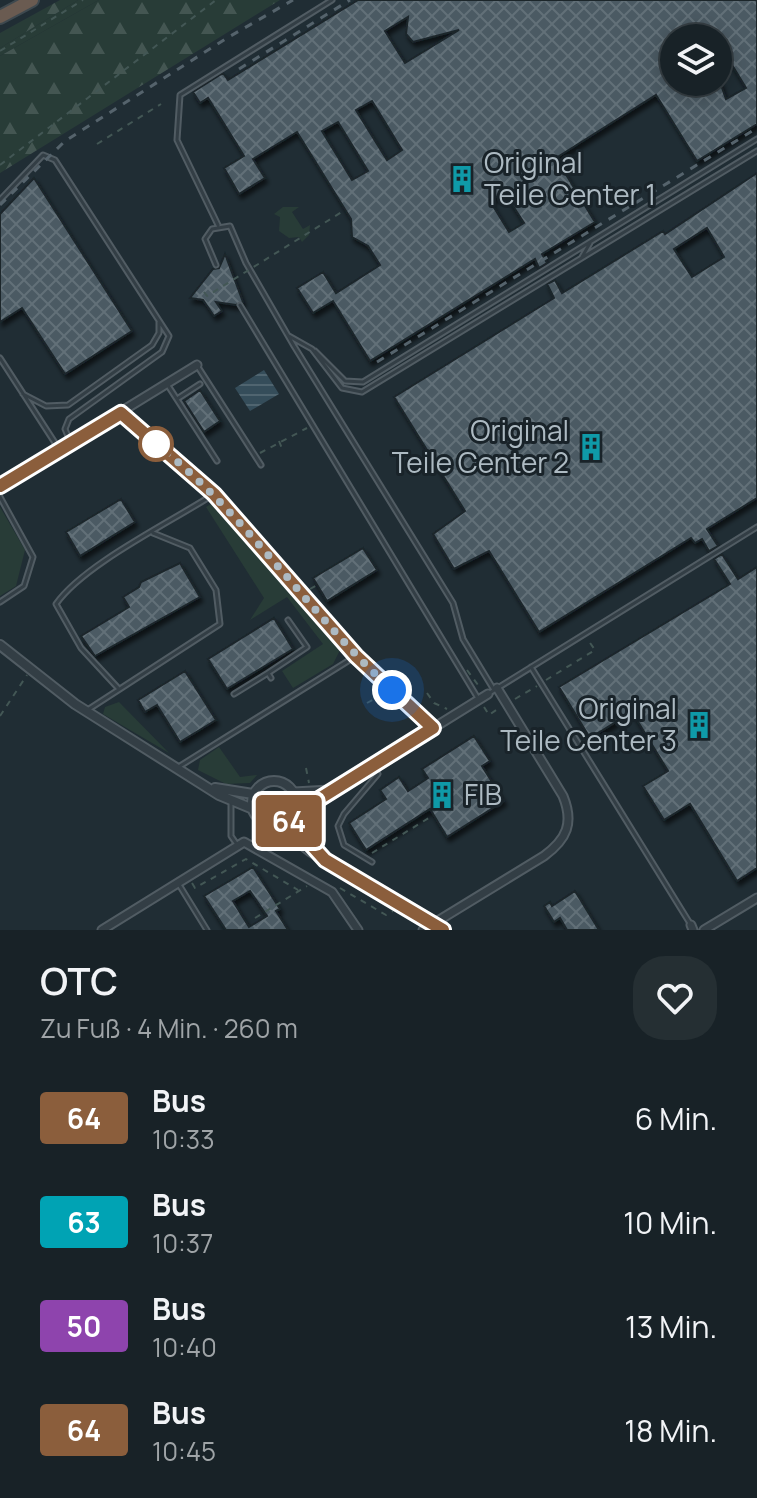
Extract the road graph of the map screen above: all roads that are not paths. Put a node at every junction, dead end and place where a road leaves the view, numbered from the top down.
1 (32, 0) edge
2 (332, 0) edge
3 (4, 16) edge
4 (757, 139) edge
5 (757, 151) edge
6 (0, 200) edge
7 (218, 226) junction
8 (593, 239) junction
9 (579, 260) junction
10 (216, 265) dead end
11 (240, 305) dead end
12 (158, 318) junction
13 (289, 336) junction
14 (312, 349) junction
15 (0, 358) edge
16 (197, 365) joint
17 (167, 384) junction
18 (200, 384) dead end
19 (23, 394) junction
20 (177, 399) junction
21 (121, 413) junction
22 (72, 444) junction
23 (60, 451) junction
24 (217, 461) dead end
25 (261, 465) dead end
26 (0, 486) edge
27 (214, 494) junction
28 (0, 497) edge
29 (757, 527) edge
30 (153, 533) junction
31 (0, 602) edge
32 (288, 620) dead end
33 (0, 645) edge
34 (356, 656) junction
35 (531, 667) junction
36 (118, 688) junction
37 (493, 691) junction
38 (234, 694) dead end
39 (479, 700) junction
40 (87, 712) junction
41 (433, 728) junction
42 (373, 765) junction
43 (177, 768) junction
44 (203, 784) junction
45 (333, 790) junction
46 (294, 792) junction
47 (253, 794) junction
48 (230, 800) junction
49 (253, 809) junction
50 (296, 809) junction
51 (289, 820) junction
52 (277, 825) junction
53 (238, 846) junction
54 (325, 860) junction
55 (372, 862) dead end
56 (178, 883) junction
57 (757, 898) edge
58 (692, 927) edge
59 (102, 930) edge
60 (207, 930) edge
61 (358, 930) edge
62 (423, 930) edge
63 (442, 930) edge
64 (704, 930) edge

1 - 3 highway
2 - 7 lane
4 - 8 lane
5 - 9 lane
6 - 12 lane
7 - 10 lane
7 - 13 lane
8 - 9 lane
8 - 14 lane
9 - 14 lane
11 - 39 lane
12 - 19 lane
12 - 22 lane
13 - 14 lane
13 - 37 lane
15 - 19 lane
16 - 17 street
16 - 25 lane
17 - 20 lane
17 - 21 street
18 - 20 lane
19 - 23 lane
20 - 24 lane
21 - 22 street
21 - 27 street
22 - 23 street
23 - 26 street
27 - 30 lane
27 - 34 street
28 - 31 lane
29 - 35 lane
30 - 36 lane
30 - 36 lane
32 - 38 lane
33 - 40 street
34 - 41 street
34 - 43 lane
35 - 37 lane
35 - 58 lane
36 - 40 lane
37 - 39 street
37 - 62 street
39 - 41 street
40 - 43 street
41 - 42 street
42 - 45 street
42 - 55 lane
43 - 44 street
44 - 47 street
44 - 48 street
45 - 46 street
45 - 50 street
46 - 47 street
46 - 50 street
47 - 49 street
48 - 49 street
48 - 53 lane
49 - 52 street
50 - 51 street
51 - 52 street
51 - 54 street
52 - 54 street
53 - 56 street
53 - 61 street
54 - 63 street, bridge
56 - 59 street
56 - 60 lane
57 - 64 street

